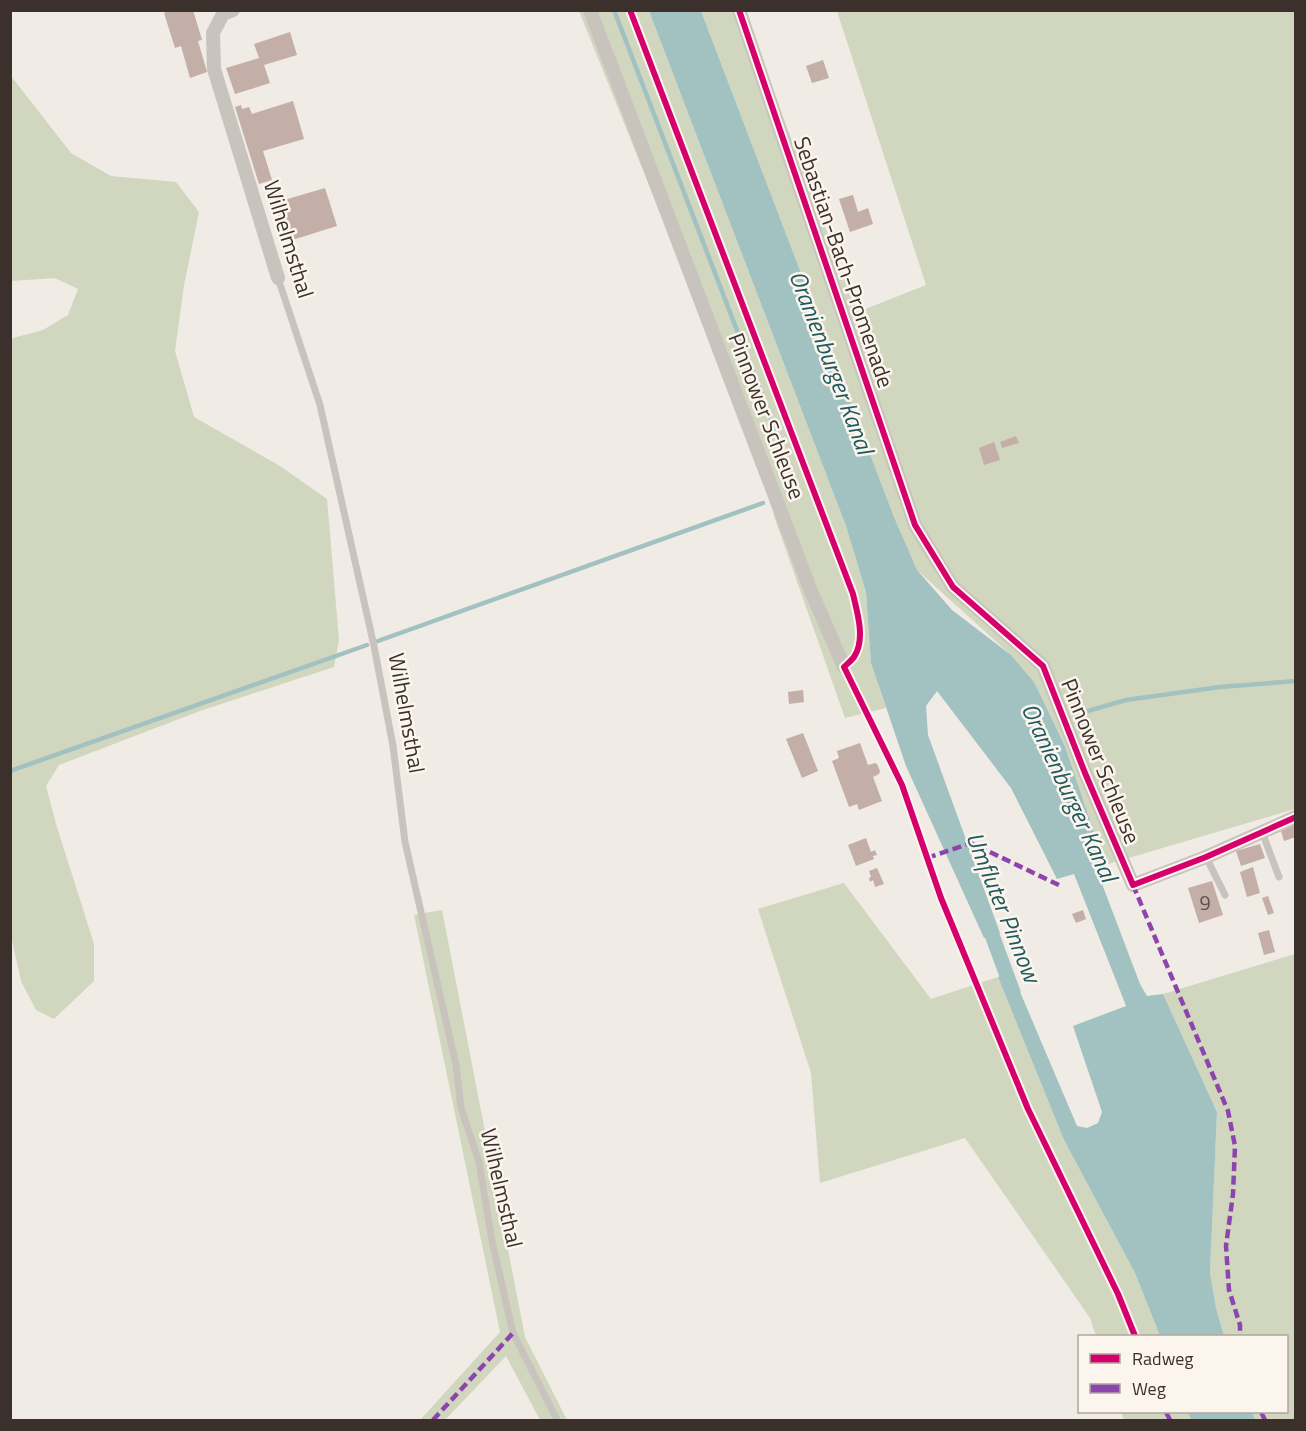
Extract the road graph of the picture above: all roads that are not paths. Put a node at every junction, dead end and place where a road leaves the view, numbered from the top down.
1 (590, 10) edge
2 (739, 10) edge
3 (226, 12) edge
4 (278, 278) joint
5 (915, 525) joint
6 (844, 667) joint
7 (1296, 817) edge
8 (1262, 832) junction
9 (1206, 857) junction
10 (1279, 877) dead end
11 (1225, 895) dead end
12 (969, 965) dead end
13 (557, 1420) edge

1 - 6 street, Pinnower Schleuse
2 - 5 street, Sebastian-Bach-Promenade
3 - 4 street, Wilhelmsthal
4 - 13 lane, Wilhelmsthal
5 - 9 street, Pinnower Schleuse
6 - 12 lane, Pinnower Schleuse
7 - 8 street, Pinnower Schleuse
8 - 9 street, Pinnower Schleuse
8 - 10 lane
9 - 11 lane

